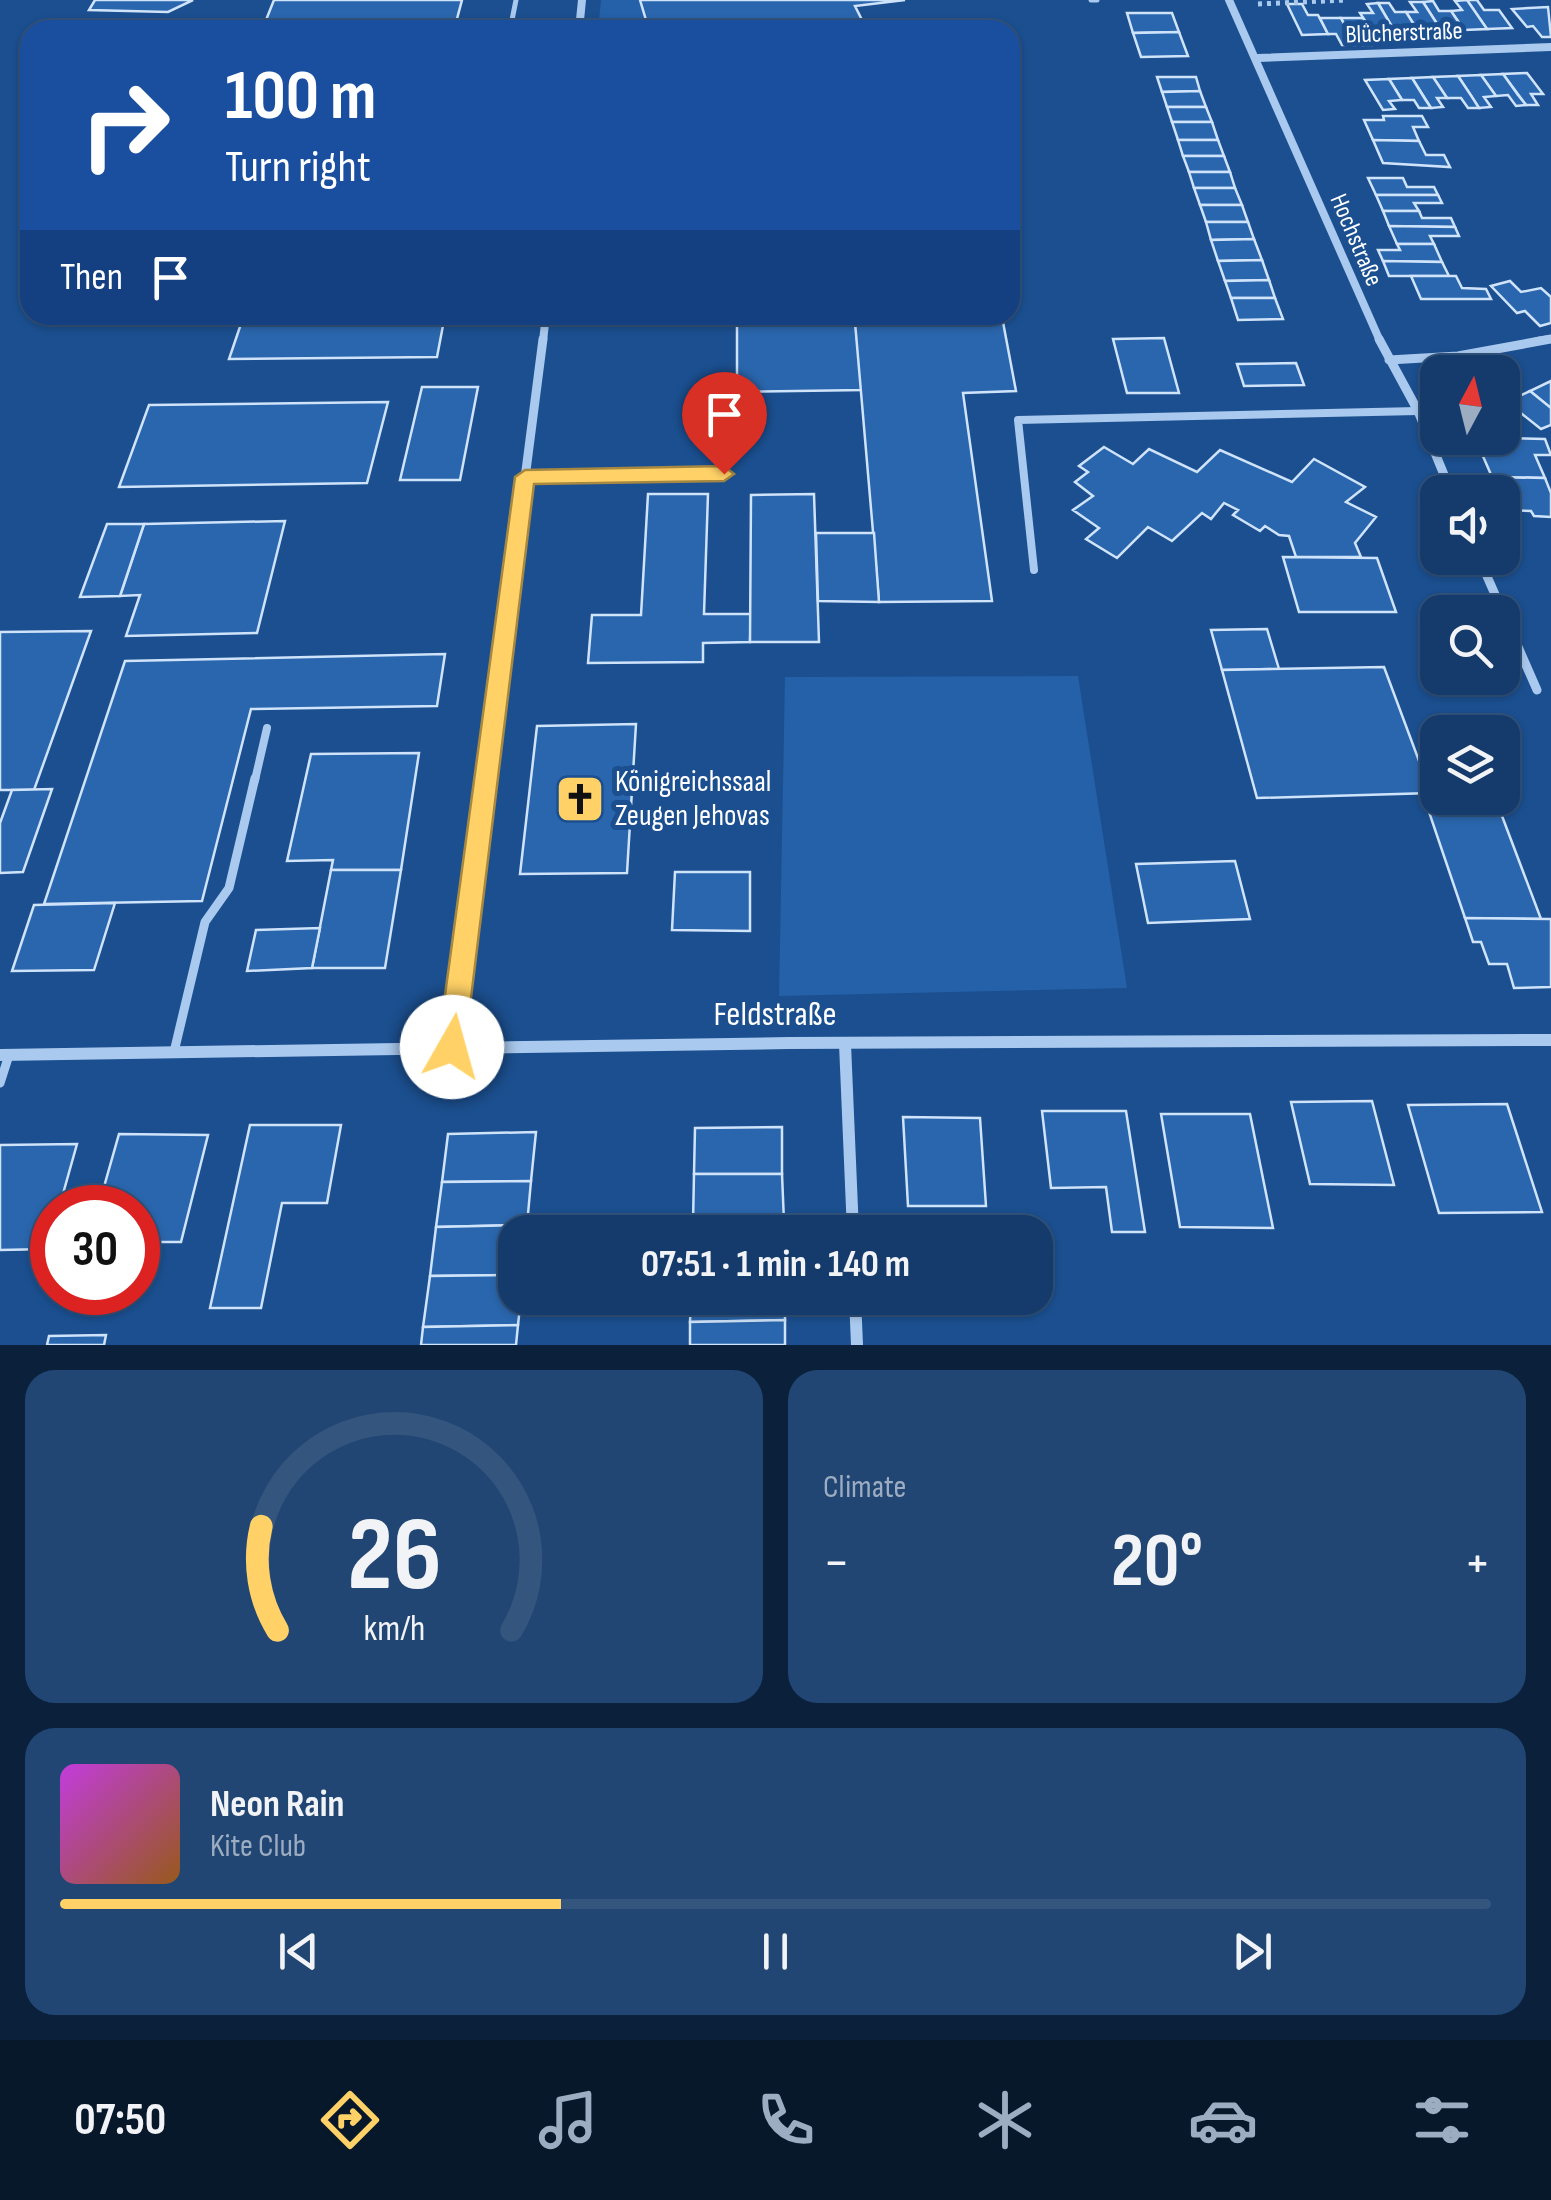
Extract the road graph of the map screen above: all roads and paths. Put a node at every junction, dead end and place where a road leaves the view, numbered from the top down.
1 (1346, 0) edge
2 (1230, 2) edge
3 (1551, 47) edge
4 (1258, 58) junction
5 (545, 325) edge
6 (1551, 340) edge
7 (1389, 360) junction
8 (1418, 411) junction
9 (724, 474) dead end
10 (1444, 475) edge
11 (525, 477) junction
12 (1034, 570) dead end
13 (1487, 575) edge
14 (1538, 690) dead end
15 (267, 728) dead end
16 (1551, 1040) edge
17 (845, 1044) junction
18 (452, 1047) junction
19 (174, 1052) junction
20 (4, 1055) edge
21 (0, 1083) edge
22 (852, 1215) edge
23 (856, 1315) edge
24 (857, 1345) edge

1 - 2 path
2 - 4 street, Hochstraße
3 - 4 street, Blücherstraße
4 - 7 street, Hochstraße
5 - 11 street
6 - 7 street
7 - 8 street, Hochstraße
8 - 10 street, Hochstraße
8 - 12 lane
9 - 11 lane
11 - 18 street
13 - 14 street
15 - 19 lane
16 - 17 street, Feldstraße
17 - 18 street, Feldstraße
17 - 22 street
18 - 19 street, Feldstraße
19 - 20 street, Feldstraße
20 - 21 lane
23 - 24 street

